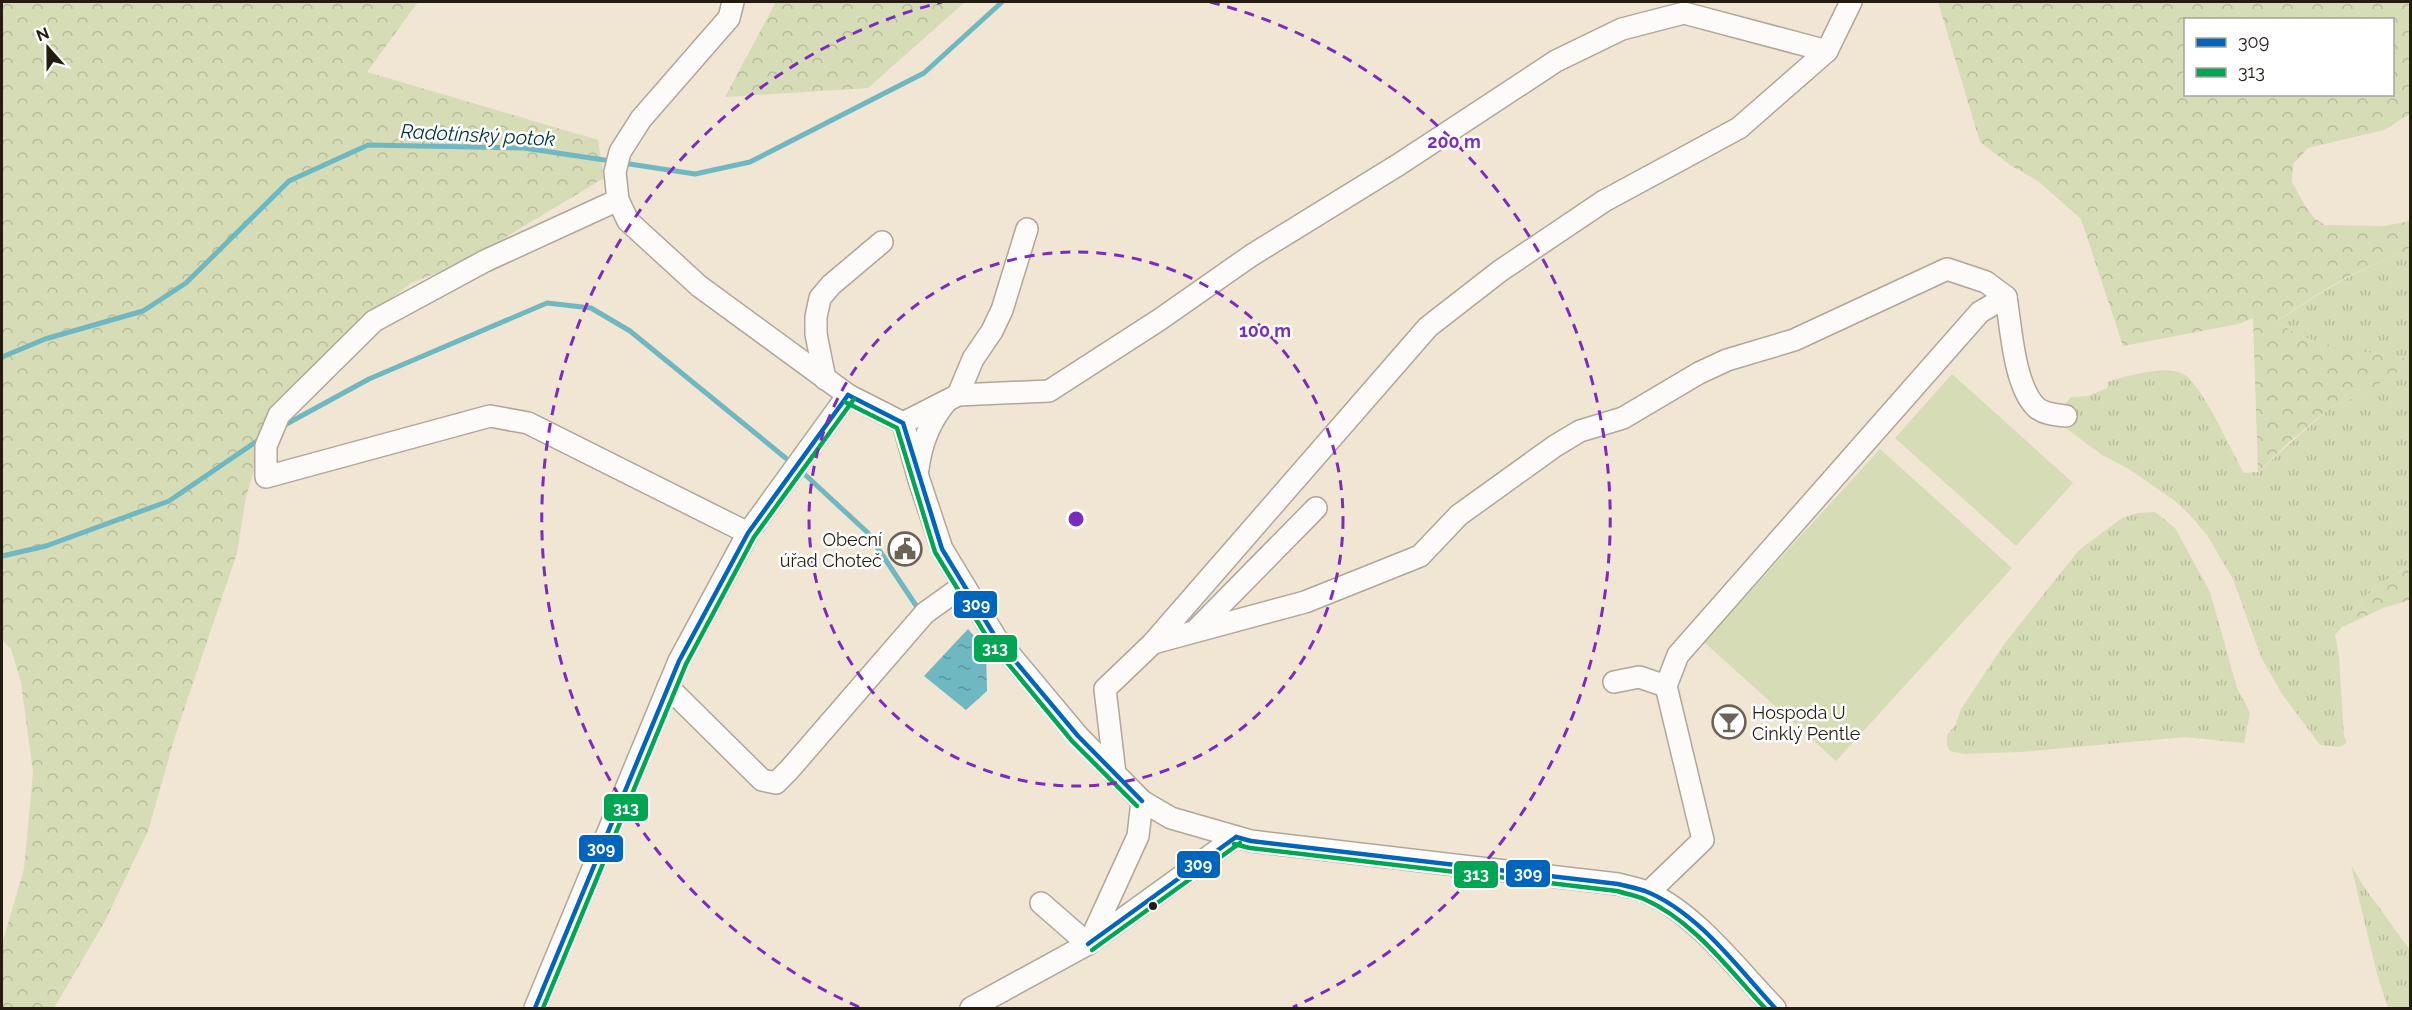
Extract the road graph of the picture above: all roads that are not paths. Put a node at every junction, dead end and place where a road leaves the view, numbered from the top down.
1 (733, 2) edge
2 (1851, 2) edge
3 (1689, 7) edge
4 (1827, 51) junction
5 (618, 200) junction
6 (1027, 229) dead end
7 (882, 242) dead end
8 (2006, 297) junction
9 (825, 380) junction
10 (848, 395) junction
11 (953, 397) junction
12 (2066, 416) dead end
13 (903, 423) junction
14 (919, 480) junction
15 (1316, 508) dead end
16 (748, 534) junction
17 (964, 585) junction
18 (1194, 632) junction
19 (1153, 643) junction
20 (1614, 682) dead end
21 (1666, 686) junction
22 (668, 687) junction
23 (1115, 774) junction
24 (1142, 801) junction
25 (1236, 837) junction
26 (1648, 892) junction
27 (1041, 903) dead end
28 (1088, 944) junction
29 (535, 1008) edge
30 (971, 1008) edge
31 (1775, 1008) edge

1 - 5 street
2 - 4 street
3 - 4 street
3 - 11 street
4 - 19 street
5 - 9 street
5 - 16 street
6 - 11 street
7 - 9 street
8 - 12 street
8 - 18 street
8 - 21 street
9 - 10 street
10 - 13 street
10 - 16 street
11 - 13 street
11 - 14 street
13 - 14 street
14 - 17 street
15 - 18 street
16 - 22 street
17 - 22 street
17 - 23 street
18 - 19 street
19 - 23 street
20 - 21 street
21 - 26 street
22 - 29 street
23 - 24 street
24 - 25 street
24 - 28 street
25 - 26 street
25 - 28 street
26 - 31 street
27 - 28 street
28 - 30 street

